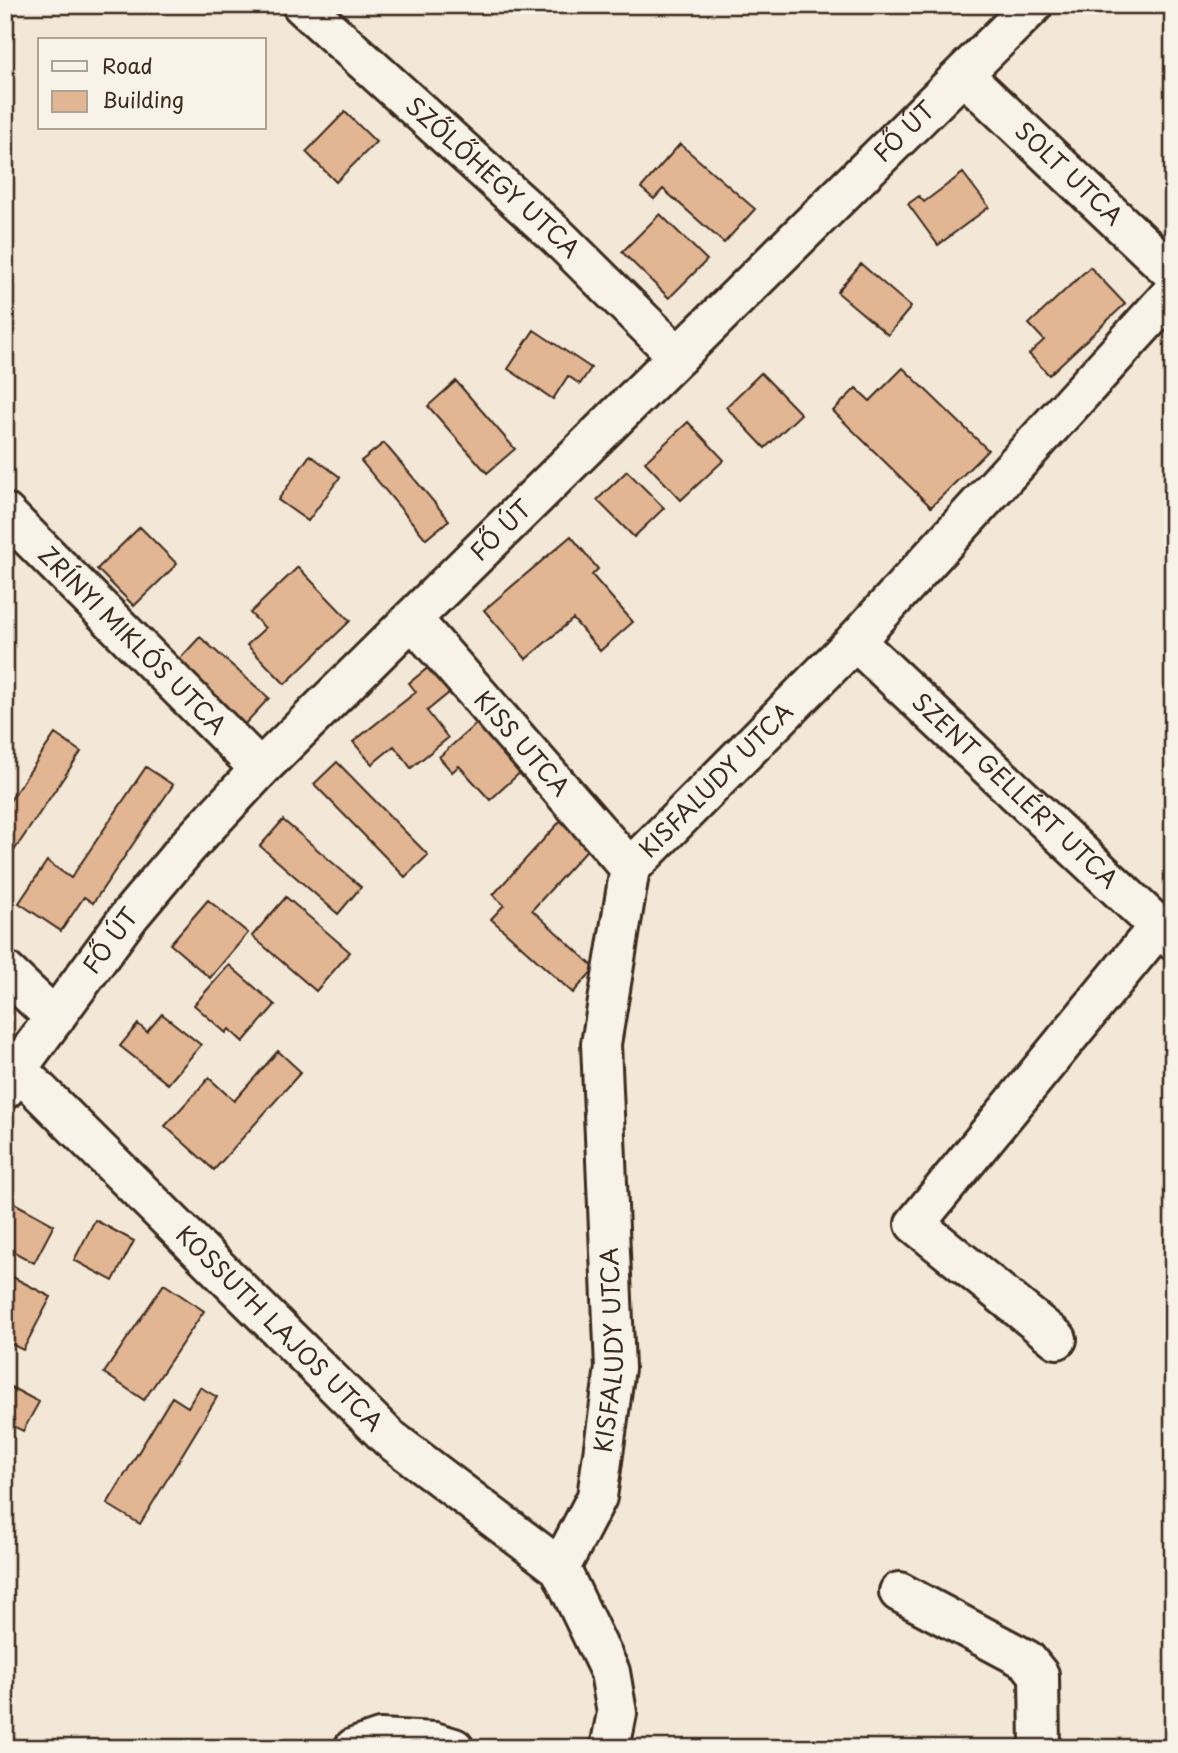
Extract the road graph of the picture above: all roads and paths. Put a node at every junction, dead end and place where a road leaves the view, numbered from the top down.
1 (302, 5) edge
2 (1032, 5) edge
3 (964, 75) junction
4 (1173, 273) edge
5 (1173, 292) edge
6 (678, 356) junction
7 (5, 513) edge
8 (412, 619) junction
9 (855, 641) junction
10 (260, 769) junction
11 (630, 868) junction
12 (1166, 934) edge
13 (5, 971) edge
14 (55, 1018) junction
15 (11, 1079) edge
16 (1057, 1339) dead end
17 (560, 1568) junction
18 (899, 1592) dead end
19 (354, 1748) edge
20 (454, 1748) edge
21 (610, 1748) edge
22 (1040, 1748) edge

1 - 6 street, SZŐLŐHEGY UTCA
2 - 3 street, FŐ ÚT
3 - 4 street, SOLT UTCA
3 - 6 street, FŐ ÚT
5 - 9 street, KISFALUDY UTCA
6 - 8 street, FŐ ÚT
7 - 10 street, ZRÍNYI MIKLÓS UTCA
8 - 10 street, FŐ ÚT
8 - 11 street, KISS UTCA
9 - 11 street, KISFALUDY UTCA
9 - 12 street, SZENT GELLÉRT UTCA
10 - 14 street, FŐ ÚT
11 - 17 street, KISFALUDY UTCA
12 - 16 street
13 - 14 street
14 - 15 street, FŐ ÚT
15 - 17 street, KOSSUTH LAJOS UTCA
17 - 21 street
18 - 22 street
19 - 20 street

